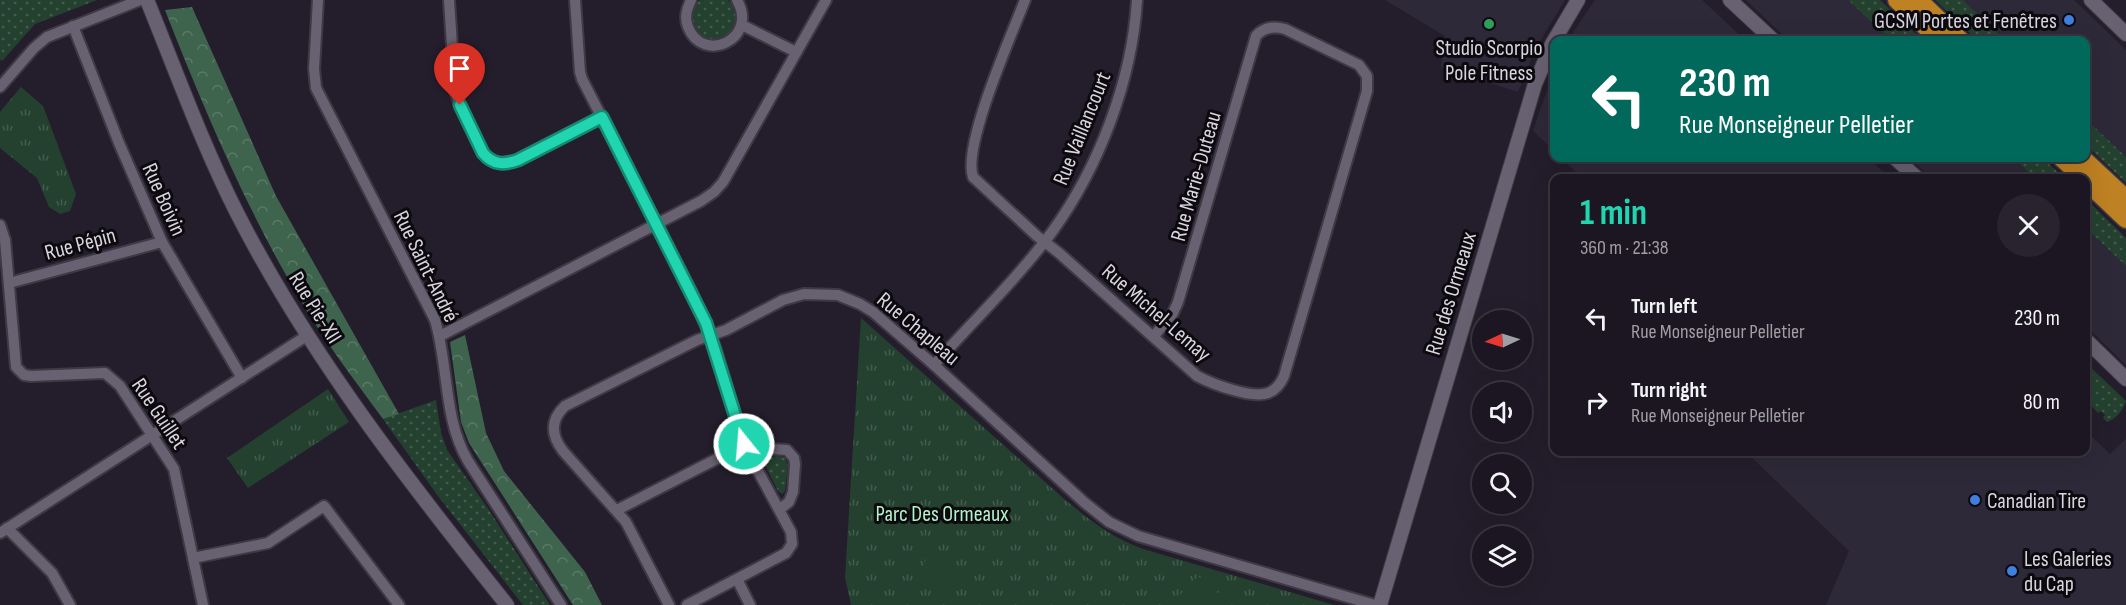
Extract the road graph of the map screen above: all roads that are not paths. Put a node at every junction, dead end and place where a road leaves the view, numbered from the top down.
1 (140, 0) edge
2 (147, 0) edge
3 (318, 0) edge
4 (449, 0) edge
5 (575, 0) edge
6 (692, 0) edge
7 (737, 0) edge
8 (826, 0) edge
9 (1025, 0) edge
10 (1137, 0) edge
11 (1578, 0) edge
12 (1730, 0) edge
13 (1898, 0) edge
14 (1918, 0) edge
15 (2091, 0) edge
16 (742, 24) junction
17 (73, 26) junction
18 (1270, 27) joint
19 (2126, 34) edge
20 (1557, 36) edge
21 (1769, 36) edge
22 (1936, 36) edge
23 (1956, 36) edge
24 (1550, 49) edge
25 (796, 52) junction
26 (0, 87) edge
27 (602, 117) junction
28 (1899, 162) edge
29 (2066, 162) edge
30 (2086, 162) edge
31 (1913, 174) edge
32 (2079, 174) edge
33 (2090, 185) edge
34 (2126, 199) edge
35 (2126, 219) edge
36 (657, 224) junction
37 (0, 225) edge
38 (162, 242) junction
39 (1044, 242) junction
40 (9, 283) junction
41 (710, 335) junction
42 (308, 336) junction
43 (440, 336) junction
44 (1154, 336) junction
45 (2090, 344) edge
46 (934, 365) junction
47 (242, 378) junction
48 (2126, 379) edge
49 (152, 435) junction
50 (745, 447) junction
51 (780, 509) junction
52 (617, 510) junction
53 (4, 530) edge
54 (193, 558) junction
55 (737, 579) junction
56 (70, 605) edge
57 (203, 605) edge
58 (399, 605) edge
59 (507, 605) edge
60 (561, 605) edge
61 (669, 605) edge
62 (687, 605) edge
63 (750, 605) edge
64 (1378, 605) edge

1 - 17 street
2 - 42 street, Rue Pie-XII
3 - 43 street, Rue Saint-André
4 - 27 street
5 - 27 street
6 - 16 street
7 - 16 street
8 - 25 street
9 - 39 street, Rue Michel-Lemay
10 - 39 street, Rue Vaillancourt
11 - 20 street, Rue des Ormeaux
12 - 21 street
13 - 22 highway
14 - 23 highway
15 - 19 street
16 - 25 street
17 - 26 street
17 - 38 street, Rue Boivin
18 - 44 street, Rue Marie-Duteau
18 - 44 street, Rue Michel-Lemay
24 - 64 street, Rue des Ormeaux
25 - 36 street
27 - 36 street
28 - 31 street
29 - 32 highway
30 - 34 highway
33 - 35 highway
36 - 41 street
36 - 43 street
37 - 40 street, Rue Guillet
38 - 40 street, Rue Pépin
38 - 47 street, Rue Boivin
39 - 44 street, Rue Michel-Lemay
39 - 46 street, Rue Vaillancourt
40 - 49 street, Rue Guillet
41 - 46 street, Rue Chapleau
41 - 50 street
41 - 52 street, Rue Chapleau
42 - 47 street
42 - 59 street, Rue Pie-XII
43 - 60 street, Rue Saint-André
45 - 48 street
46 - 64 street, Rue Chapleau
47 - 49 street
49 - 53 street
49 - 54 street, Rue Guillet
50 - 51 street
50 - 51 street
50 - 52 street
51 - 55 street
52 - 61 street, Rue Chapleau
53 - 56 street
54 - 57 street, Rue Guillet
54 - 58 street
55 - 62 street
55 - 63 street

